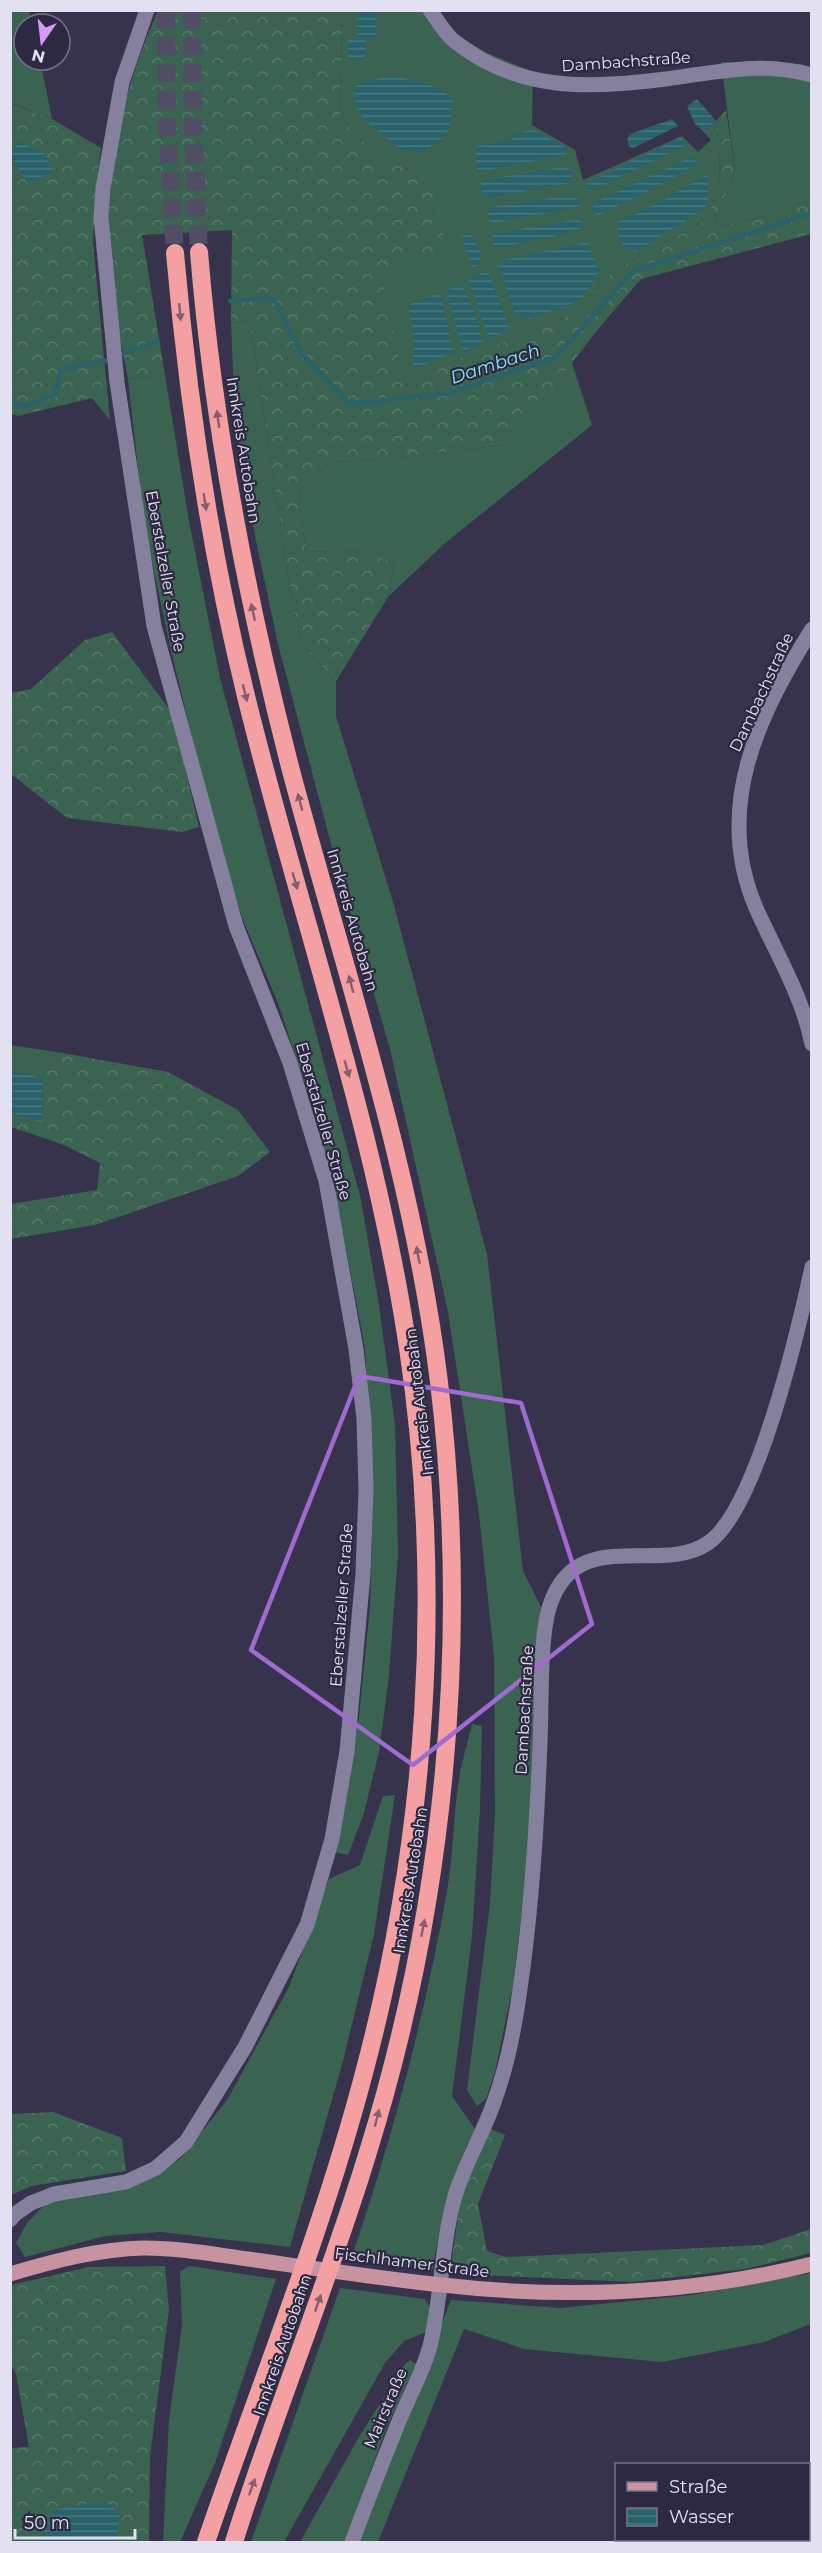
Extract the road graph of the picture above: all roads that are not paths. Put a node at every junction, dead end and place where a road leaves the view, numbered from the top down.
1 (147, 10) edge
2 (430, 10) edge
3 (812, 75) edge
4 (199, 252) tunnel mouth
5 (175, 253) tunnel mouth
6 (812, 629) edge
7 (812, 1044) edge
8 (812, 1267) edge
9 (10, 2220) edge
10 (812, 2264) edge
11 (10, 2274) edge
12 (441, 2285) junction
13 (206, 2542) edge
14 (234, 2542) edge
15 (352, 2542) edge

1 - 9 street, Eberstalzeller Straße
2 - 3 street, Dambachstraße
14 -> 4 highway, Innkreis Autobahn
5 -> 13 highway, Innkreis Autobahn
6 - 7 street, Dambachstraße
8 - 12 street, Dambachstraße
10 - 12 main road, Fischlhamer Straße
11 - 12 main road, Fischlhamer Straße
12 - 15 street, Mairstraße

